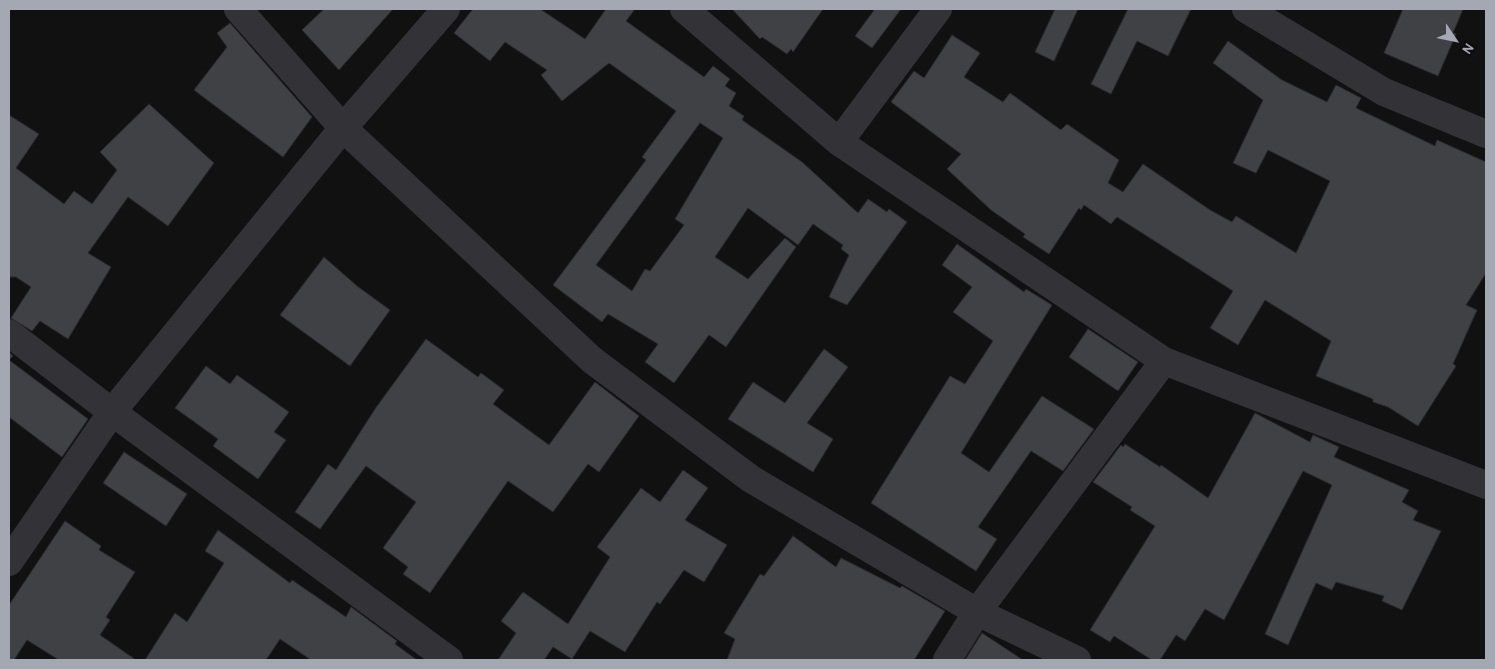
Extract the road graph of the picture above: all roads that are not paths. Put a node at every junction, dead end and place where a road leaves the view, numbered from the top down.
1 (238, 9) edge
2 (446, 9) edge
3 (684, 9) edge
4 (938, 9) edge
5 (1246, 9) edge
6 (343, 128) junction
7 (1486, 134) edge
8 (839, 142) junction
9 (9, 333) edge
10 (1164, 361) junction
11 (112, 412) junction
12 (1486, 485) edge
13 (9, 562) edge
14 (977, 612) junction
15 (449, 660) edge
16 (946, 660) edge
17 (1078, 660) edge

1 - 6 street
2 - 6 street
3 - 8 street
4 - 8 street
5 - 7 street
6 - 11 street
6 - 14 street
8 - 10 street
9 - 11 street
10 - 12 street
10 - 14 street
11 - 13 street
11 - 15 street
14 - 16 street
14 - 17 street

